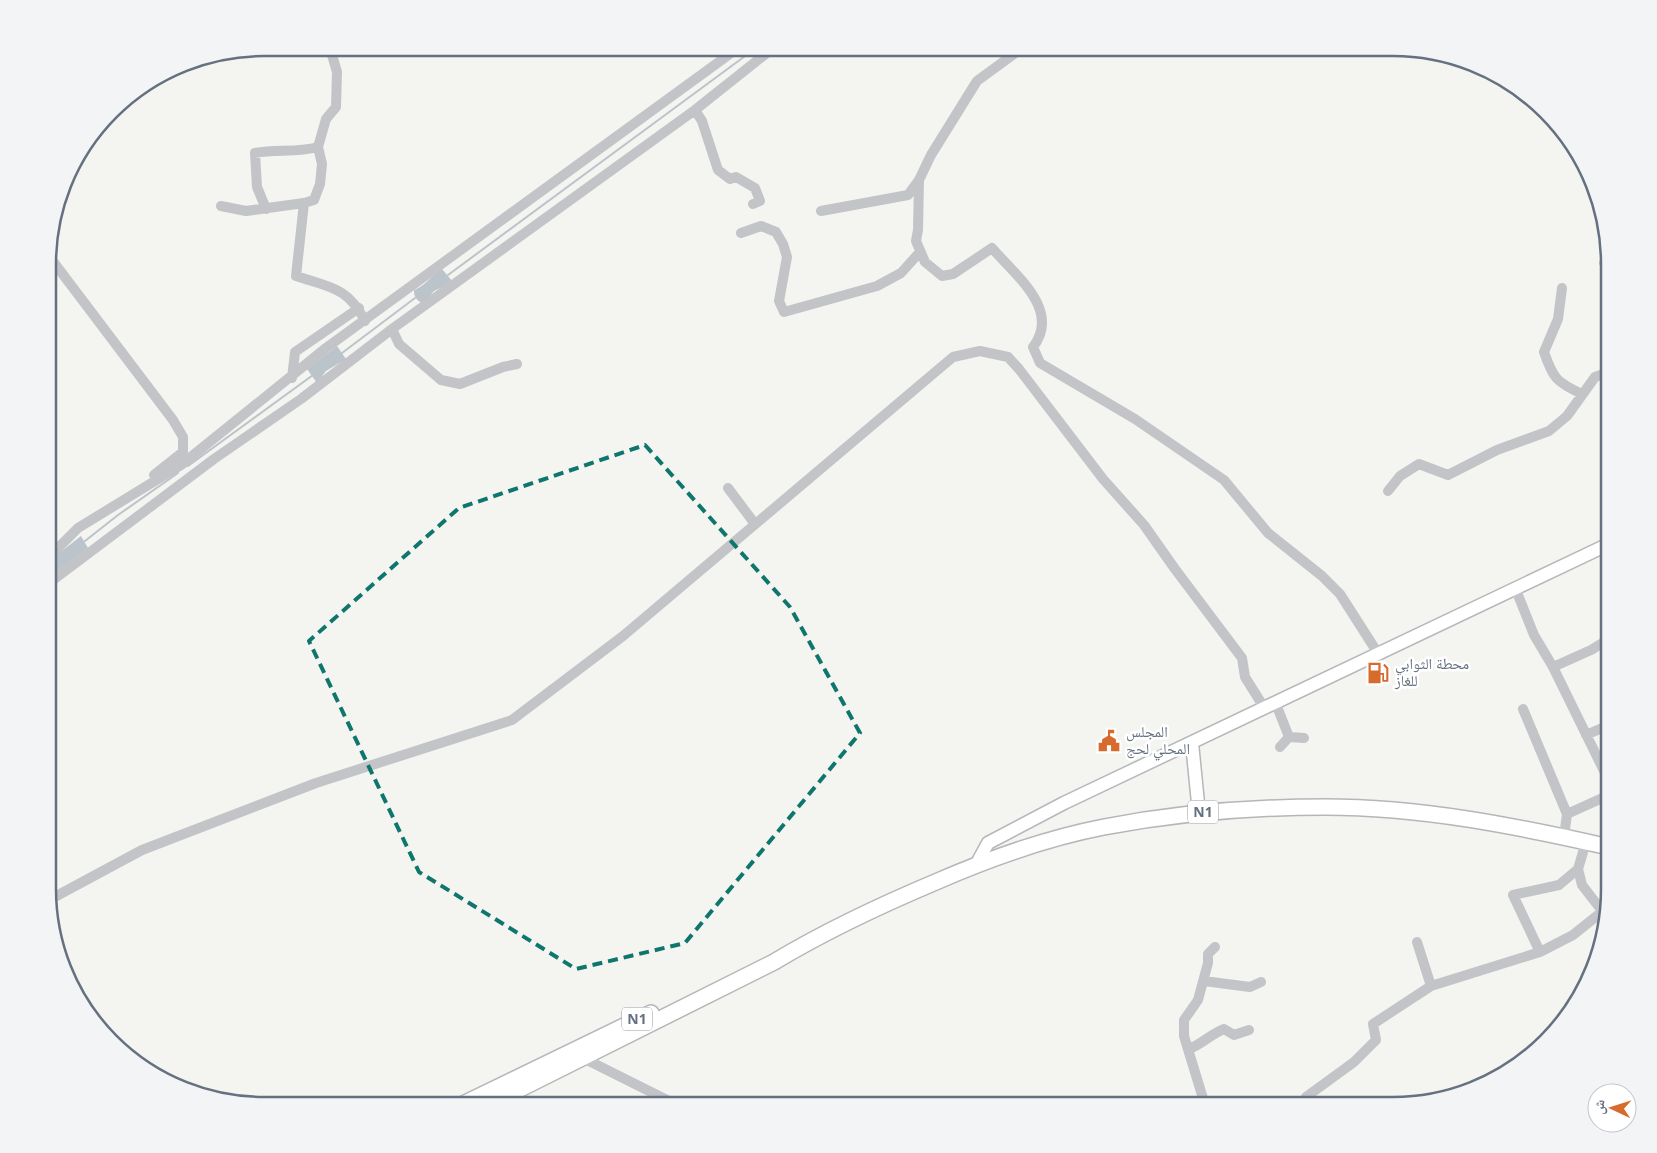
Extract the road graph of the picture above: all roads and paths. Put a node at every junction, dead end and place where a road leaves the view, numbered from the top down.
1 (332, 56) edge
2 (727, 56) edge
3 (763, 56) edge
4 (1011, 56) edge
5 (695, 110) junction
6 (318, 147) junction
7 (919, 180) junction
8 (304, 203) junction
9 (753, 204) dead end
10 (221, 206) dead end
11 (266, 209) junction
12 (821, 212) dead end
13 (741, 233) dead end
14 (920, 252) junction
15 (56, 265) edge
16 (1562, 288) dead end
17 (359, 308) junction
18 (365, 321) junction
19 (392, 329) junction
20 (518, 364) dead end
21 (1601, 375) edge
22 (292, 378) junction
23 (1582, 394) junction
24 (187, 454) junction
25 (728, 488) dead end
26 (1388, 491) dead end
27 (755, 524) junction
28 (1601, 548) edge
29 (56, 549) edge
30 (56, 577) edge
31 (1516, 590) junction
32 (1601, 644) edge
33 (1379, 655) junction
34 (1553, 667) junction
35 (1271, 706) junction
36 (1523, 709) dead end
37 (1601, 728) edge
38 (1586, 735) junction
39 (1289, 736) junction
40 (1304, 738) dead end
41 (1192, 743) junction
42 (1280, 747) dead end
43 (1601, 766) edge
44 (1601, 799) edge
45 (1199, 813) junction
46 (1567, 814) junction
47 (1564, 837) junction
48 (1586, 842) junction
49 (1601, 845) edge
50 (976, 865) junction
51 (1578, 869) junction
52 (57, 896) edge
53 (1600, 908) edge
54 (1599, 918) edge
55 (816, 937) junction
56 (1417, 942) dead end
57 (1215, 947) dead end
58 (1540, 952) junction
59 (1204, 981) junction
60 (1261, 982) dead end
61 (1431, 986) junction
62 (1249, 1030) dead end
63 (1189, 1049) junction
64 (583, 1058) junction
65 (477, 1097) edge
66 (504, 1097) edge
67 (661, 1097) edge
68 (1203, 1097) edge
69 (1306, 1097) edge

1 - 6 street
2 - 18 street
3 - 5 street
4 - 7 street
5 - 9 street
5 - 19 street
6 - 8 street
6 - 11 street
7 - 12 street
7 - 14 street
8 - 11 street
8 - 17 street
10 - 11 street
13 - 14 street
14 - 33 street
15 - 24 street
16 - 23 street
17 - 18 street
17 - 22 street
18 - 22 street
19 - 20 street
19 - 30 street
21 - 23 street
22 - 24 street
23 - 26 street
24 - 29 street
25 - 27 street
27 - 35 street
27 - 52 street
28 - 31 main road
31 - 33 main road
31 - 34 street
32 - 34 street
33 - 35 main road
34 - 38 street
35 - 39 street
35 - 41 main road
36 - 46 street
37 - 38 street
38 - 43 street
39 - 40 street
39 - 42 street
41 - 45 main road
41 - 50 main road
44 - 46 street
45 - 47 highway, N1
45 - 50 highway, N1
46 - 47 street
47 - 48 highway, N1
48 - 49 highway, N1
48 - 51 street
50 - 55 highway, N1
51 - 53 street
51 - 58 street
54 - 58 street
55 - 64 highway, N1
55 - 65 highway, N1
56 - 61 street
57 - 59 street
58 - 61 street
59 - 60 street
59 - 63 street
61 - 69 street
62 - 63 street
63 - 68 street
64 - 66 highway, N1
64 - 67 street

